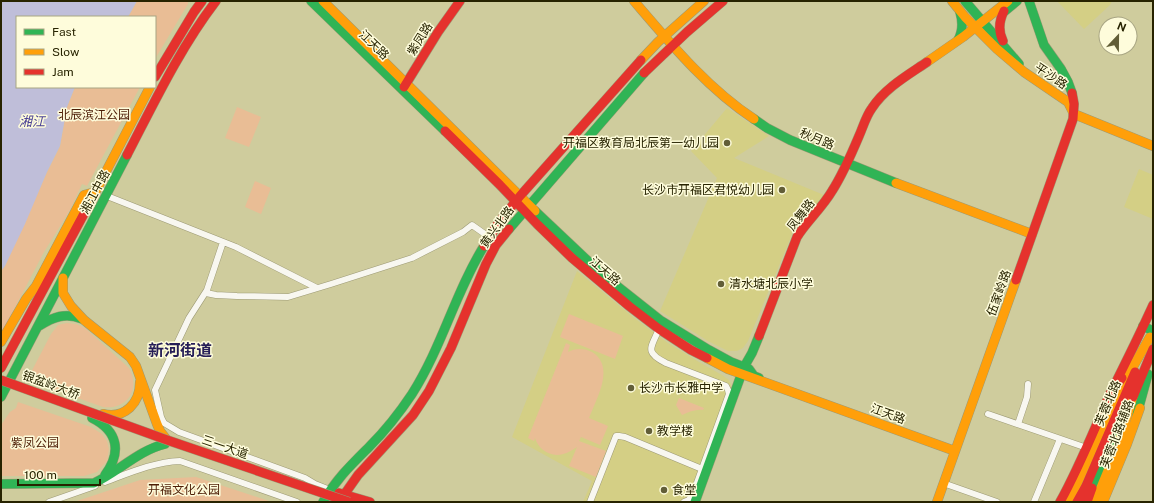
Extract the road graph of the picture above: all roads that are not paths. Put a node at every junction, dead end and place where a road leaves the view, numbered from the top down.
1 (216, 1) edge
2 (311, 1) edge
3 (323, 1) edge
4 (453, 1) edge
5 (460, 1) edge
6 (634, 1) edge
7 (640, 1) edge
8 (704, 1) edge
9 (723, 1) edge
10 (1008, 1) edge
11 (1017, 1) edge
12 (1029, 1) edge
13 (201, 2) edge
14 (966, 2) edge
15 (955, 4) edge
16 (1002, 9) junction
17 (985, 24) junction
18 (977, 30) junction
19 (667, 35) junction
20 (957, 41) junction
21 (674, 44) junction
22 (1008, 49) junction
23 (156, 75) edge
24 (403, 85) junction
25 (149, 88) edge
26 (1074, 110) junction
27 (1153, 142) edge
28 (1153, 146) edge
29 (847, 161) junction
30 (95, 192) junction
31 (107, 196) junction
32 (518, 199) junction
33 (526, 207) junction
34 (1033, 232) junction
35 (489, 237) junction
36 (223, 242) junction
37 (64, 276) junction
38 (47, 282) junction
39 (317, 288) junction
40 (206, 293) junction
41 (26, 299) junction
42 (1153, 305) edge
43 (84, 320) junction
44 (1143, 326) junction
45 (38, 327) junction
46 (659, 329) junction
47 (1152, 332) edge
48 (1, 342) edge
49 (755, 345) junction
50 (1153, 349) edge
51 (1153, 354) edge
52 (723, 362) junction
53 (1, 368) edge
54 (745, 371) junction
55 (140, 374) junction
56 (1153, 376) edge
57 (756, 379) junction
58 (1, 380) edge
59 (1028, 384) dead end
60 (1, 386) edge
61 (742, 386) junction
62 (1135, 390) junction
63 (734, 392) junction
64 (1110, 395) junction
65 (1, 397) edge
66 (988, 414) dead end
67 (1137, 414) junction
68 (93, 416) junction
69 (1018, 424) junction
70 (1060, 439) junction
71 (166, 442) junction
72 (1087, 448) junction
73 (955, 450) junction
74 (702, 468) junction
75 (99, 481) junction
76 (943, 483) junction
77 (1, 484) edge
78 (1089, 487) junction
79 (330, 490) junction
80 (344, 500) edge
81 (49, 502) edge
82 (297, 502) edge
83 (323, 502) edge
84 (330, 502) edge
85 (370, 502) edge
86 (590, 502) edge
87 (684, 502) edge
88 (695, 502) edge
89 (700, 502) edge
90 (937, 502) edge
91 (997, 502) edge
92 (1034, 502) edge
93 (1060, 502) edge
94 (1067, 502) edge
95 (1078, 502) edge
96 (1086, 502) edge
97 (1095, 502) edge
98 (1103, 502) edge

1 - 31 main road, 湘江中路
2 - 24 main road, 江天路
3 - 24 main road, 江天路
4 - 24 main road, 紫凤路
5 - 24 main road, 紫凤路
6 - 19 main road, 秋月路
7 - 19 main road, 秋月路
8 - 19 main road, 黄兴北路
9 - 21 main road, 黄兴北路
10 - 16 main road, 凤舞路
11 - 16 main road, 凤舞路
12 - 26 main road
13 - 23 main road
14 - 16 main road
14 - 17 main road, 平沙路
15 - 18 main road, 平沙路
15 - 20 main road
16 - 17 main road, 凤舞路
16 - 22 main road
17 - 18 main road, 凤舞路
17 - 22 main road, 平沙路
18 - 20 main road, 凤舞路
18 - 26 main road, 平沙路
19 - 21 main road, 秋月路
19 - 32 main road, 黄兴北路
20 - 29 main road, 凤舞路
21 - 29 main road, 秋月路
21 - 33 main road, 黄兴北路
22 - 26 main road, 平沙路
24 - 32 main road, 江天路
25 - 30 main road, 湘江中路
26 - 27 main road, 平沙路
26 - 28 main road, 平沙路
26 - 34 main road, 伍家岭路
29 - 34 main road, 秋月路
29 - 49 main road, 凤舞路
30 - 38 main road, 湘江中路
30 - 41 main road
31 - 36 street
31 - 37 main road, 湘江中路
32 - 33 main road, 江天路
32 - 35 main road, 黄兴北路
33 - 46 main road, 江天路
33 - 52 main road, 江天路
33 - 80 main road, 黄兴北路
34 - 73 main road, 伍家岭路
35 - 39 street
35 - 79 main road, 黄兴北路
36 - 39 street
36 - 40 street
37 - 43 main road
37 - 45 main road, 湘江中路
38 - 41 main road
38 - 53 main road, 湘江中路
39 - 40 street
40 - 79 street
41 - 48 main road
42 - 44 main road, 芙蓉北路辅路
43 - 45 main road
43 - 55 main road
44 - 47 main road
44 - 64 main road, 芙蓉北路辅路
45 - 65 main road, 湘江中路
46 - 52 main road, 江天路
46 - 74 street
47 - 64 main road
47 - 78 main road, 芙蓉北路
47 - 94 main road
49 - 52 main road
49 - 54 main road, 凤舞路
50 - 62 main road, 芙蓉北路
51 - 67 main road
52 - 54 main road, 江天路
52 - 63 main road
54 - 57 main road, 江天路
54 - 61 main road, 凤舞路
54 - 63 main road, 凤舞路
54 - 73 main road, 江天路
55 - 68 main road, bridge
55 - 71 main road
56 - 67 main road, 芙蓉北路辅路
57 - 61 main road
57 - 73 main road, 江天路
58 - 68 main road, 银盆岭大桥, bridge
59 - 69 street
60 - 68 main road, 银盆岭大桥
61 - 89 main road, 凤舞路
62 - 78 main road, 芙蓉北路
62 - 97 main road
63 - 88 main road, 凤舞路
64 - 72 main road, 芙蓉北路辅路
66 - 69 street
67 - 98 main road, 芙蓉北路辅路
68 - 71 main road, 三一大道, bridge
68 - 75 main road
69 - 70 street
70 - 72 street
70 - 92 street
71 - 75 main road
71 - 80 main road, 三一大道, bridge
71 - 84 main road, 三一大道
72 - 93 main road, 芙蓉北路辅路
73 - 76 main road, 伍家岭路
74 - 86 street
74 - 87 street
75 - 77 main road
76 - 90 main road, 伍家岭路
76 - 91 street
78 - 95 main road
78 - 96 main road
79 - 80 main road
79 - 83 main road, 黄兴北路
80 - 85 main road
81 - 82 street

